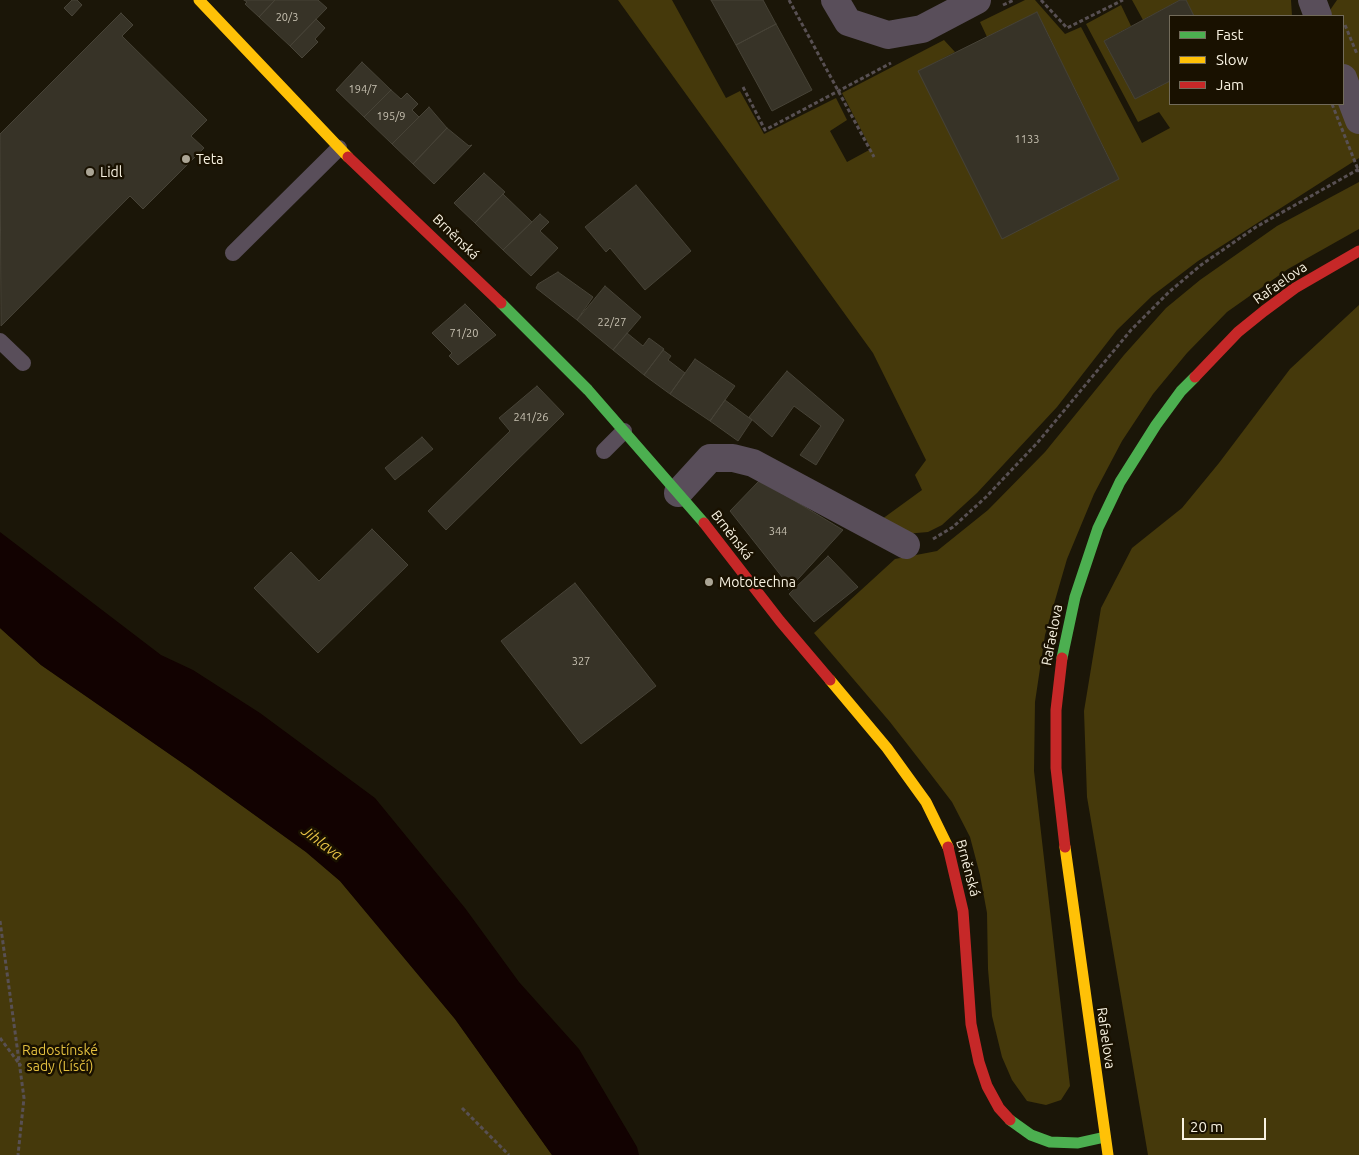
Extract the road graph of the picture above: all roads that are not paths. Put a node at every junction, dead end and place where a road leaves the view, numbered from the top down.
1 (199, 0) edge
2 (835, 0) edge
3 (1312, 0) edge
4 (987, 4) edge
5 (1318, 15) edge
6 (1344, 81) edge
7 (1359, 120) edge
8 (340, 148) junction
9 (1359, 251) edge
10 (233, 253) dead end
11 (0, 341) edge
12 (23, 363) dead end
13 (624, 431) junction
14 (604, 451) dead end
15 (678, 493) junction
16 (906, 545) road end
17 (1105, 1137) junction
18 (1108, 1155) edge

1 - 8 street, Brněnská
2 - 4 street
3 - 5 street
6 - 7 street
8 - 10 lane
8 - 13 street, Brněnská
9 - 17 street, Rafaelova
11 - 12 lane
13 - 14 lane
13 - 15 street, Brněnská
15 - 16 street
15 - 17 street, Brněnská
17 - 18 street

